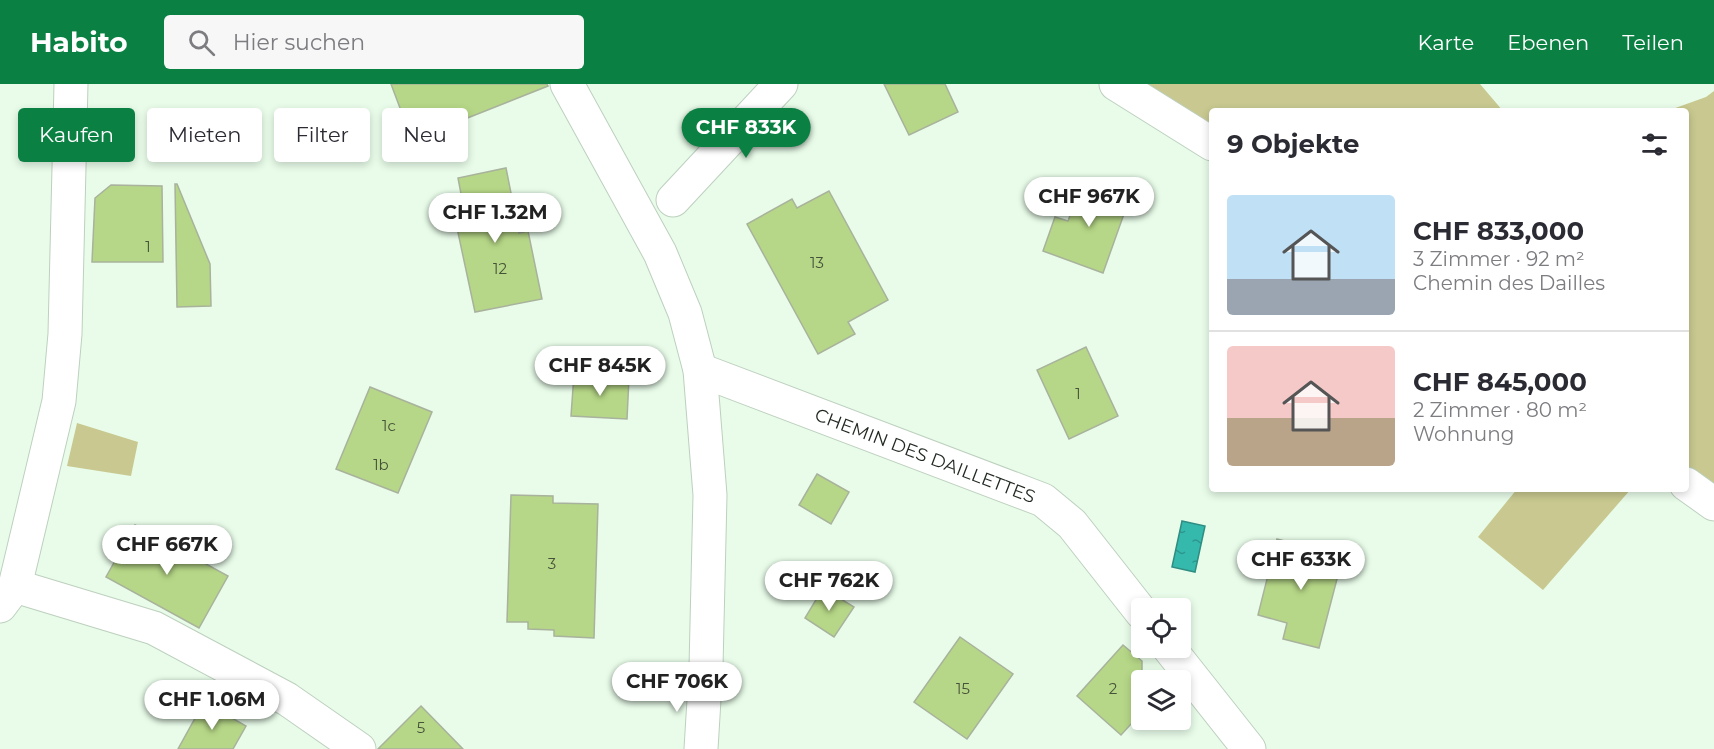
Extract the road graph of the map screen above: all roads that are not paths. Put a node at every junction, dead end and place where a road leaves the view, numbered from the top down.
1 (71, 84) edge
2 (567, 84) edge
3 (780, 84) edge
4 (1116, 84) edge
5 (1209, 142) edge
6 (673, 200) dead end
7 (700, 370) junction
8 (1689, 486) edge
9 (1714, 504) edge
10 (8, 596) edge
11 (1131, 599) edge
12 (1177, 658) edge
13 (359, 749) edge
14 (701, 749) edge
15 (1249, 749) edge

1 - 10 street
2 - 7 street
3 - 6 street
4 - 5 street
7 - 11 street, CHEMIN DES DAILLETTES
7 - 14 street
8 - 9 street
10 - 13 street
12 - 15 street

